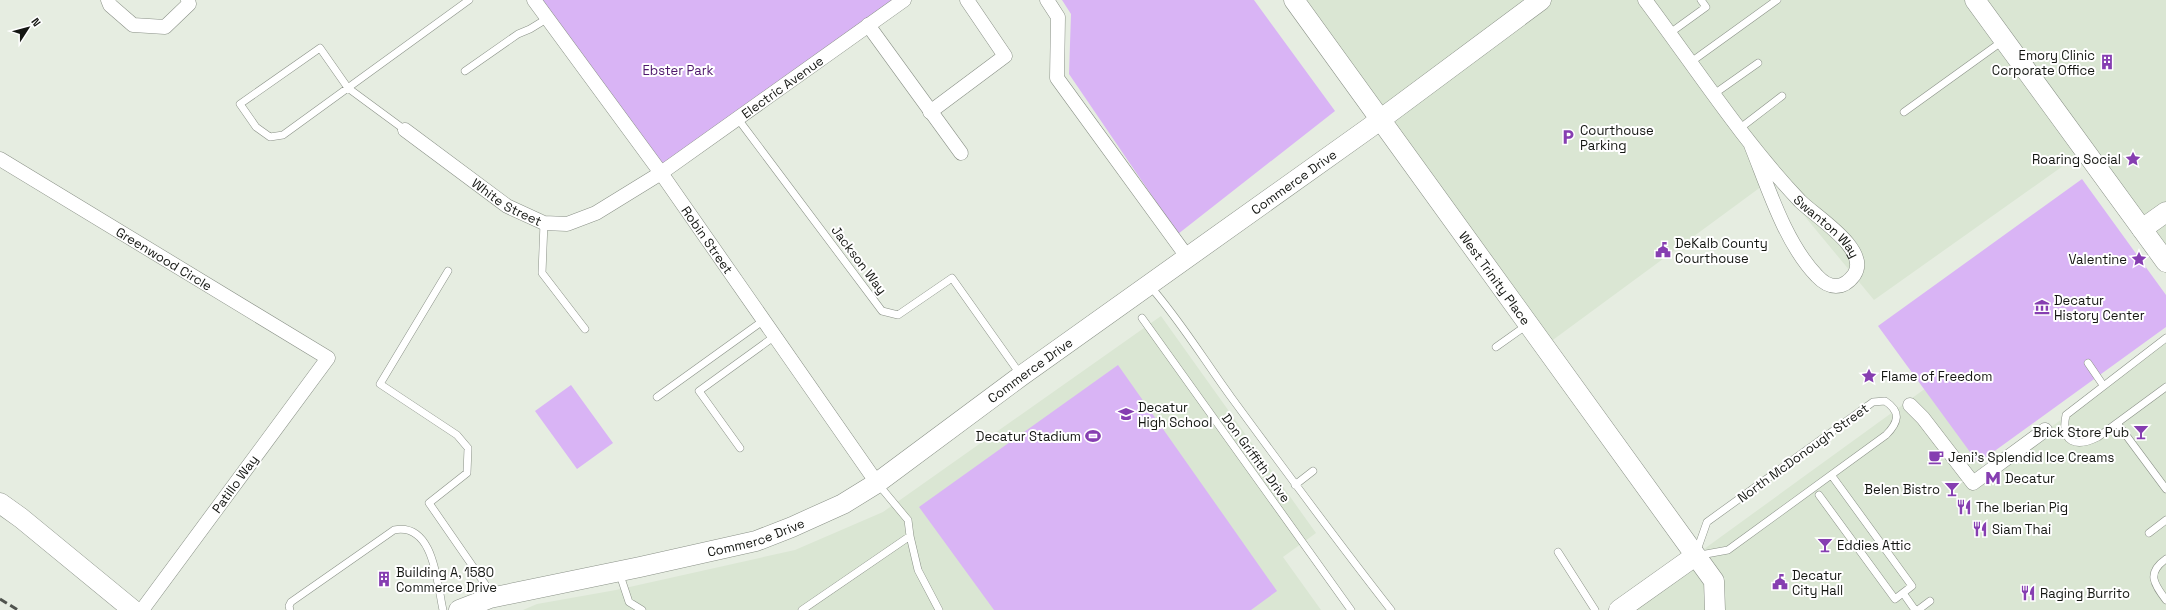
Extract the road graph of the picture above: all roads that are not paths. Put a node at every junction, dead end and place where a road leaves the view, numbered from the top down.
1 (108, 0) edge
2 (188, 0) edge
3 (469, 0) edge
4 (534, 0) edge
5 (904, 0) edge
6 (967, 0) edge
7 (1047, 0) edge
8 (1294, 0) edge
9 (1541, 0) edge
10 (1645, 0) edge
11 (1701, 0) edge
12 (1777, 0) edge
13 (1975, 0) edge
14 (548, 18) junction
15 (868, 25) junction
16 (1670, 33) junction
17 (2004, 40) junction
18 (1691, 62) junction
19 (1758, 63) dead end
20 (465, 71) dead end
21 (348, 88) junction
22 (1714, 94) junction
23 (1782, 96) dead end
24 (930, 112) junction
25 (1904, 112) dead end
26 (738, 119) junction
27 (1380, 121) junction
28 (1739, 129) junction
29 (405, 130) joint
30 (1750, 145) junction
31 (961, 153) dead end
32 (0, 159) edge
33 (661, 173) junction
34 (2166, 212) edge
35 (544, 223) junction
36 (2142, 229) junction
37 (1188, 258) junction
38 (2166, 262) edge
39 (448, 270) dead end
40 (1149, 285) junction
41 (1142, 318) dead end
42 (764, 320) junction
43 (1527, 324) junction
44 (585, 329) dead end
45 (775, 336) junction
46 (2166, 338) edge
47 (1496, 347) dead end
48 (328, 358) joint
49 (2088, 363) dead end
50 (1021, 376) junction
51 (2103, 385) junction
52 (2166, 387) edge
53 (657, 396) dead end
54 (1910, 405) dead end
55 (2117, 423) junction
56 (2044, 430) dead end
57 (740, 448) dead end
58 (1313, 471) dead end
59 (1832, 476) junction
60 (877, 483) junction
61 (1295, 485) junction
62 (2166, 489) edge
63 (1818, 495) dead end
64 (0, 503) edge
65 (2166, 520) edge
66 (2150, 532) dead end
67 (910, 536) junction
68 (1558, 552) dead end
69 (1695, 556) junction
70 (2166, 559) edge
71 (619, 572) junction
72 (1903, 593) junction
73 (490, 598) junction
74 (2166, 600) edge
75 (1930, 601) dead end
76 (1628, 607) edge
77 (133, 610) edge
78 (142, 610) edge
79 (290, 610) edge
80 (443, 610) edge
81 (459, 610) edge
82 (642, 610) edge
83 (802, 610) edge
84 (939, 610) edge
85 (1351, 610) edge
86 (1391, 610) edge
87 (1595, 610) edge
88 (1715, 610) edge
89 (1916, 610) edge

1 - 2 street
3 - 21 lane
4 - 14 street, Robin Street
5 - 15 street, Electric Avenue
6 - 24 street
7 - 37 street
8 - 27 main road, West Trinity Place
9 - 27 main road, Commerce Drive
10 - 16 street, Swanton Way
11 - 16 lane
12 - 18 lane
13 - 17 main road
14 - 20 lane
14 - 33 street, Robin Street
15 - 24 street
15 - 26 street, Electric Avenue
16 - 18 street, Swanton Way
17 - 25 lane
17 - 36 main road
18 - 22 street, Swanton Way
19 - 22 lane
21 - 21 lane
21 - 29 lane
22 - 28 street, Swanton Way
23 - 28 lane
24 - 31 street
26 - 33 street, Electric Avenue
26 - 50 lane, Jackson Way
27 - 37 main road, Commerce Drive
27 - 43 main road, West Trinity Place
28 - 30 street, Swanton Way
29 - 35 street, White Street
30 - 30 street, Swanton Way
32 - 48 street, Greenwood Circle
33 - 35 street, White Street
33 - 42 street, Robin Street
34 - 36 main road
35 - 44 lane
36 - 38 main road
37 - 40 main road, Commerce Drive
39 - 73 lane
40 - 50 main road, Commerce Drive
40 - 61 lane
41 - 85 lane, Don Griffith Drive
42 - 45 street, Robin Street
42 - 53 lane
43 - 47 lane
43 - 69 main road, West Trinity Place
45 - 57 lane
45 - 60 street, Robin Street
46 - 51 lane
48 - 78 street, Patillo Way
49 - 51 lane
50 - 60 main road, Commerce Drive
51 - 55 lane
52 - 55 lane
54 - 56 street
55 - 62 lane
58 - 61 lane
59 - 69 lane, North McDonough Street
59 - 69 lane, North McDonough Street
59 - 72 lane
60 - 67 lane
60 - 71 main road, Commerce Drive
61 - 86 lane
63 - 72 lane
64 - 77 main road
65 - 66 lane
67 - 83 lane
67 - 84 lane
68 - 87 lane
69 - 76 main road, North McDonough Street
69 - 88 main road, West Trinity Place
70 - 74 lane
71 - 73 main road, Commerce Drive
71 - 82 lane
72 - 89 lane
73 - 81 main road, Commerce Drive
75 - 89 lane
79 - 80 lane

